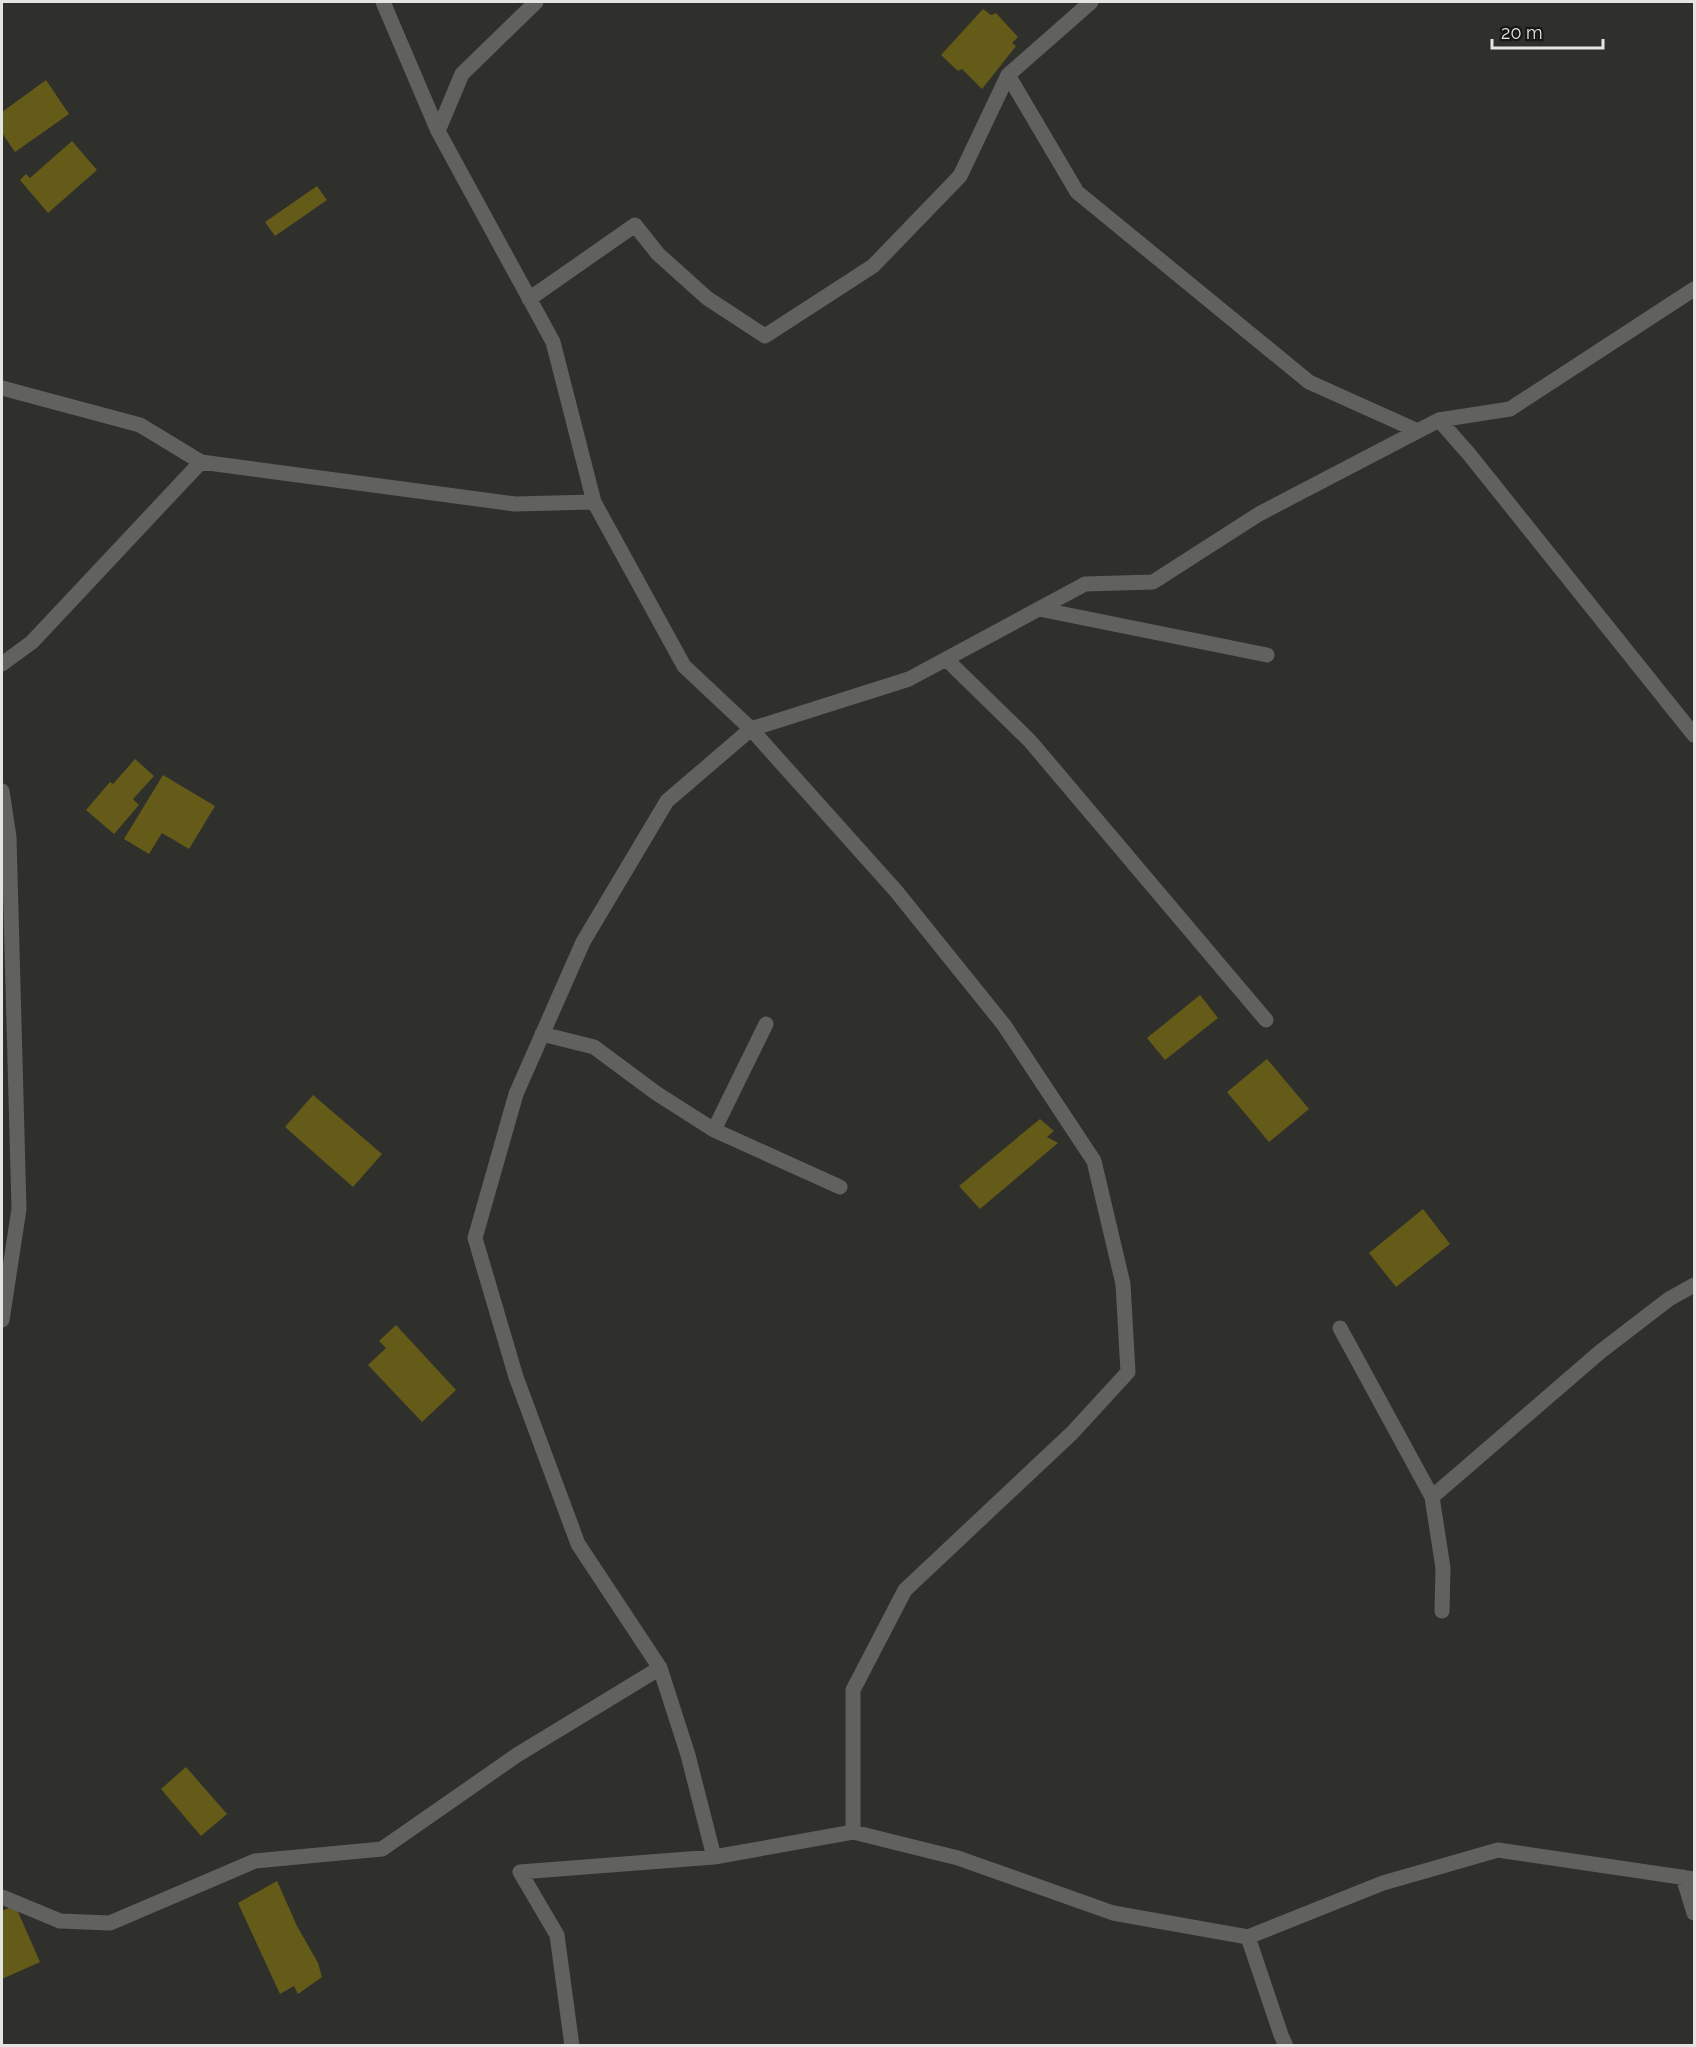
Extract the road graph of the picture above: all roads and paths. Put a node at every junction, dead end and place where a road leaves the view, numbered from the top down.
1 (383, 2) edge
2 (536, 2) edge
3 (1091, 2) edge
4 (1008, 75) junction
5 (438, 131) junction
6 (1695, 289) edge
7 (529, 299) junction
8 (2, 388) edge
9 (1439, 420) junction
10 (1418, 431) junction
11 (201, 462) junction
12 (594, 502) junction
13 (1039, 609) junction
14 (1267, 655) dead end
15 (946, 659) junction
16 (2, 664) edge
17 (751, 729) junction
18 (1695, 735) edge
19 (2, 791) edge
20 (1266, 1020) dead end
21 (766, 1024) dead end
22 (542, 1035) junction
23 (714, 1130) junction
24 (840, 1187) dead end
25 (1695, 1285) edge
26 (2, 1320) edge
27 (1340, 1328) dead end
28 (1432, 1497) junction
29 (1442, 1611) dead end
30 (660, 1668) junction
31 (853, 1832) junction
32 (714, 1857) junction
33 (1689, 1878) edge
34 (2, 1897) edge
35 (1695, 1913) edge
36 (1248, 1937) junction
37 (572, 2046) edge
38 (1286, 2046) edge

1 - 5 street
2 - 5 street
3 - 4 street
4 - 7 street
4 - 10 street
5 - 7 street
6 - 9 street
7 - 12 street
8 - 11 street
9 - 10 street
9 - 18 street
10 - 13 street
11 - 12 street
11 - 16 street
12 - 17 street
13 - 14 street
13 - 15 street
15 - 17 street
15 - 20 street
17 - 22 street
17 - 31 street
19 - 26 street
21 - 23 street
22 - 23 street
22 - 30 street
23 - 24 street
25 - 28 street
27 - 28 street
28 - 29 street
30 - 32 street
30 - 34 street
31 - 32 street
31 - 36 street
32 - 37 street
33 - 35 street
33 - 36 street
36 - 38 street

